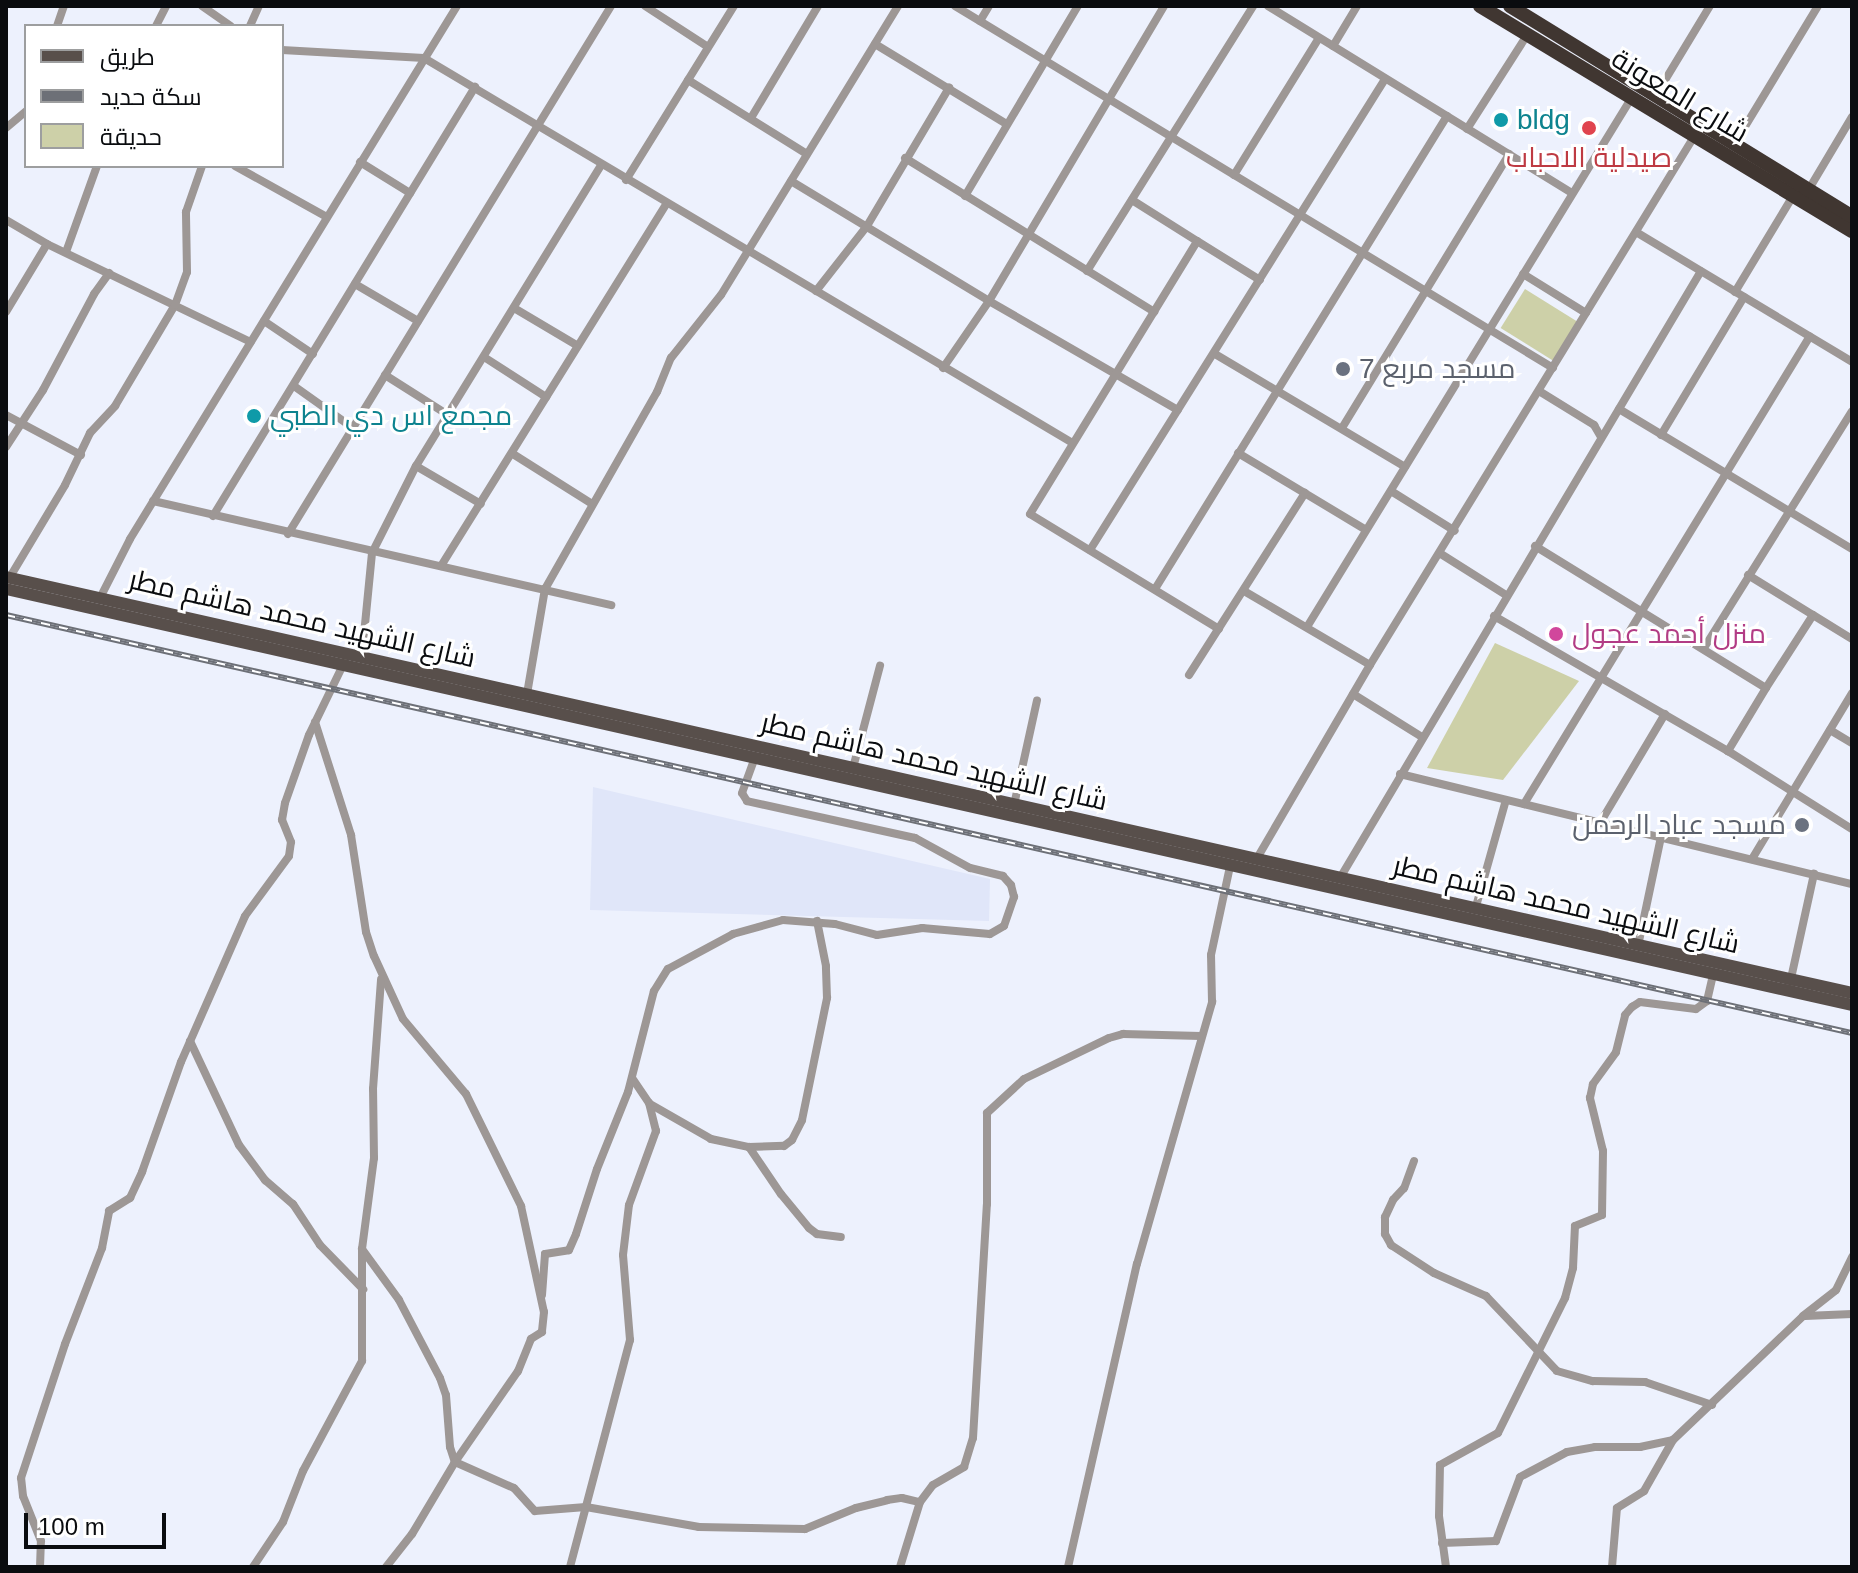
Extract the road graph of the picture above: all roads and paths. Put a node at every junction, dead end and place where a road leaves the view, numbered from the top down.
1 (166, 6) edge
2 (202, 6) edge
3 (457, 6) edge
4 (611, 6) edge
5 (734, 6) edge
6 (818, 6) edge
7 (898, 6) edge
8 (955, 6) edge
9 (989, 6) edge
10 (1078, 6) edge
11 (1164, 6) edge
12 (1253, 6) edge
13 (1268, 6) edge
14 (1357, 6) edge
15 (1480, 6) edge
16 (1510, 6) edge
17 (1710, 6) edge
18 (1818, 6) edge
19 (647, 7) edge
20 (980, 21) junction
21 (157, 24) edge
22 (228, 24) edge
23 (1527, 35) junction
24 (1319, 38) junction
25 (875, 44) junction
26 (1333, 46) junction
27 (708, 47) junction
28 (284, 50) edge
29 (424, 58) junction
30 (1046, 60) junction
31 (1385, 79) junction
32 (688, 80) junction
33 (475, 87) junction
34 (949, 88) junction
35 (1656, 95) junction
36 (1632, 97) junction
37 (1108, 98) junction
38 (24, 113) edge
39 (1447, 116) junction
40 (1852, 117) edge
41 (751, 118) junction
42 (1005, 123) junction
43 (538, 126) junction
44 (6, 128) edge
45 (1467, 129) junction
46 (1695, 135) junction
47 (1172, 137) junction
48 (1735, 143) junction
49 (807, 154) junction
50 (1509, 154) junction
51 (905, 158) junction
52 (360, 162) junction
53 (601, 165) junction
54 (96, 168) edge
55 (201, 168) edge
56 (239, 168) edge
57 (1234, 175) junction
58 (626, 180) junction
59 (791, 181) junction
60 (1809, 189) junction
61 (410, 193) junction
62 (1572, 193) junction
63 (965, 196) junction
64 (1793, 196) junction
65 (1132, 200) junction
66 (666, 205) junction
67 (1299, 216) junction
68 (1852, 216) edge
69 (327, 217) junction
70 (6, 220) edge
71 (867, 226) junction
72 (1852, 231) edge
73 (1636, 232) junction
74 (1027, 235) junction
75 (1197, 241) junction
76 (47, 244) junction
77 (748, 251) junction
78 (66, 252) junction
79 (1363, 253) junction
80 (1087, 271) junction
81 (1701, 271) junction
82 (109, 273) junction
83 (1523, 274) junction
84 (1260, 280) junction
85 (355, 284) junction
86 (1426, 289) junction
87 (816, 291) junction
88 (1735, 292) junction
89 (1744, 297) junction
90 (989, 301) junction
91 (175, 305) junction
92 (514, 308) junction
93 (6, 312) edge
94 (1154, 312) junction
95 (1586, 313) junction
96 (264, 321) junction
97 (418, 321) junction
98 (1490, 329) junction
99 (1810, 336) junction
100 (251, 342) junction
101 (578, 346) junction
102 (313, 354) junction
103 (1215, 354) junction
104 (484, 357) junction
105 (1852, 362) edge
106 (943, 368) junction
107 (1553, 368) junction
108 (1115, 372) junction
109 (385, 375) junction
110 (294, 386) junction
111 (1279, 390) junction
112 (1539, 391) junction
113 (546, 397) junction
114 (1619, 409) junction
115 (1178, 410) junction
116 (1852, 411) edge
117 (6, 415) edge
118 (448, 415) junction
119 (22, 425) junction
120 (353, 428) junction
121 (1342, 428) junction
122 (1661, 435) junction
123 (1601, 437) junction
124 (1071, 442) junction
125 (6, 447) edge
126 (1238, 453) junction
127 (513, 454) junction
128 (81, 455) junction
129 (416, 466) junction
130 (1405, 467) junction
131 (1726, 475) junction
132 (1391, 491) junction
133 (1305, 493) junction
134 (153, 501) junction
135 (481, 504) junction
136 (592, 504) junction
137 (1789, 512) junction
138 (213, 516) junction
139 (1366, 530) junction
140 (1455, 531) junction
141 (288, 534) junction
142 (1535, 546) junction
143 (1852, 549) edge
144 (1090, 550) junction
145 (372, 553) junction
146 (1441, 554) junction
147 (441, 566) junction
148 (1748, 575) junction
149 (7, 581) edge
150 (545, 589) junction
151 (1155, 589) junction
152 (1244, 591) junction
153 (1506, 595) junction
154 (100, 598) junction
155 (611, 605) dead end
156 (1641, 610) junction
157 (1813, 615) junction
158 (1494, 616) junction
159 (1307, 627) junction
160 (1219, 629) junction
161 (1852, 639) edge
162 (1704, 648) junction
163 (362, 655) junction
164 (346, 659) junction
165 (1370, 665) junction
166 (880, 666) dead end
167 (1189, 675) dead end
168 (1601, 676) junction
169 (1766, 688) junction
170 (1852, 693) edge
171 (527, 694) junction
172 (1353, 694) junction
173 (1037, 700) dead end
174 (1665, 714) junction
175 (315, 722) junction
176 (1830, 730) junction
177 (1422, 737) junction
178 (1852, 743) edge
179 (1728, 751) junction
180 (755, 756) junction
181 (853, 768) junction
182 (1400, 774) junction
183 (1792, 792) junction
184 (1506, 800) junction
185 (1524, 804) junction
186 (1014, 805) junction
187 (1600, 823) junction
188 (1852, 829) edge
189 (1661, 837) junction
190 (1752, 859) junction
191 (1256, 860) junction
192 (1230, 866) junction
193 (1814, 874) junction
194 (1340, 878) junction
195 (1852, 884) edge
196 (1475, 910) junction
197 (817, 921) junction
198 (1638, 946) junction
199 (1713, 974) junction
200 (382, 975) junction
201 (1790, 986) junction
202 (1852, 993) edge
203 (1852, 1005) edge
204 (1201, 1036) junction
205 (190, 1041) junction
206 (632, 1078) junction
207 (649, 1103) junction
208 (749, 1147) junction
209 (1414, 1161) dead end
210 (841, 1237) dead end
211 (362, 1249) junction
212 (1852, 1257) edge
213 (363, 1289) junction
214 (542, 1295) junction
215 (1852, 1314) edge
216 (1803, 1316) junction
217 (1540, 1350) junction
218 (1712, 1405) junction
219 (1673, 1440) junction
220 (455, 1462) junction
221 (920, 1502) junction
222 (586, 1507) junction
223 (1442, 1543) junction
224 (40, 1567) edge
225 (253, 1567) edge
226 (386, 1567) edge
227 (570, 1567) edge
228 (900, 1567) edge
229 (1068, 1567) edge
230 (1446, 1567) edge
231 (1612, 1567) edge

1 - 21 street
2 - 22 street
3 - 29 street
4 - 43 street
5 - 27 street
6 - 41 street
7 - 25 street
8 - 20 street
9 - 20 street
10 - 30 street
11 - 37 street
12 - 47 street
13 - 24 street
14 - 26 street
15 - 23 highway, شارع المعونة
16 - 35 highway, شارع المعونة
17 - 35 street
18 - 48 street
19 - 27 street
20 - 30 street
23 - 36 highway, شارع المعونة
23 - 45 street
24 - 26 street
24 - 57 street
25 - 34 street
25 - 49 street
26 - 31 street
27 - 32 street
28 - 29 street
29 - 33 street
29 - 52 street
30 - 37 street
30 - 42 street
31 - 39 street
31 - 67 street
32 - 41 street
32 - 58 street
33 - 43 street
33 - 61 street
34 - 42 street
34 - 51 street
35 - 48 highway, شارع المعونة
36 - 46 highway, شارع المعونة
36 - 62 street
37 - 47 street
37 - 74 street
38 - 44 street
39 - 45 street
39 - 79 street
40 - 60 street
41 - 49 street
42 - 63 street
43 - 53 street
43 - 97 street
45 - 50 street
46 - 64 highway, شارع المعونة
46 - 73 street
47 - 57 street
47 - 65 street
48 - 60 highway, شارع المعونة
49 - 59 street
50 - 62 street
50 - 86 street
51 - 63 street
51 - 71 street
52 - 61 street
52 - 69 street
53 - 58 street
53 - 92 street
54 - 78 street
55 - 91 street
56 - 69 street
57 - 67 street
58 - 66 street
59 - 71 street
59 - 77 street
60 - 68 highway, شارع المعونة
61 - 85 street
62 - 83 street
63 - 74 street
64 - 72 highway, شارع المعونة
64 - 88 street
65 - 75 street
65 - 80 street
66 - 77 street
66 - 101 street
67 - 79 street
67 - 84 street
69 - 96 street
70 - 76 street
71 - 87 street
71 - 90 street
73 - 81 street
73 - 95 street
74 - 80 street
74 - 90 street
75 - 84 street
75 - 94 street
76 - 78 street
76 - 93 street
77 - 87 street
77 - 136 street
78 - 82 street
79 - 86 street
79 - 111 street
80 - 94 street
81 - 88 street
81 - 114 street
82 - 91 street
82 - 119 street
83 - 95 street
83 - 98 street
84 - 103 street
85 - 97 street
85 - 102 street
86 - 98 street
86 - 121 street
87 - 106 street
88 - 89 street
89 - 99 street
89 - 122 street
90 - 106 street
90 - 108 street
91 - 100 street
91 - 128 street
92 - 101 street
92 - 104 street
94 - 108 street
95 - 107 street
96 - 100 street
96 - 102 street
97 - 109 street
98 - 107 street
98 - 130 street
99 - 105 street
99 - 131 street
100 - 134 street
101 - 113 street
102 - 110 street
103 - 111 street
103 - 115 street
104 - 113 street
104 - 118 street
106 - 124 street
107 - 112 street
108 - 115 street
108 - 124 street
109 - 118 street
109 - 120 street
110 - 120 street
110 - 138 street
111 - 121 street
111 - 126 street
112 - 123 street
112 - 140 street
113 - 127 street
114 - 122 street
114 - 123 street
115 - 144 street
116 - 137 street
117 - 119 street
118 - 129 street
119 - 125 street
119 - 128 street
120 - 141 street
121 - 130 street
122 - 131 street
123 - 142 street
124 - 144 street
126 - 133 street
126 - 151 street
127 - 135 street
127 - 136 street
128 - 149 street
129 - 135 street
129 - 145 street
130 - 132 street
131 - 137 street
131 - 156 street
132 - 139 street
132 - 140 street
133 - 139 street
133 - 152 street
134 - 138 street
134 - 154 street
135 - 147 street
136 - 150 street
137 - 143 street
137 - 148 street
138 - 141 street
139 - 159 street
140 - 146 street
141 - 145 street
142 - 153 street
142 - 156 street
144 - 151 street
145 - 147 street
145 - 163 street
146 - 153 street
146 - 165 street
147 - 150 street
148 - 157 street
148 - 162 street
149 - 154 main road, شارع الشهيد محمد هاشم مطر
149 - 164 main road, شارع الشهيد محمد هاشم مطر
150 - 155 street
150 - 171 street
151 - 160 street
152 - 159 street
152 - 160 street
153 - 158 street
154 - 164 main road, شارع الشهيد محمد هاشم مطر
156 - 162 street
156 - 168 street
157 - 161 street
157 - 169 street
158 - 168 street
158 - 177 street
159 - 165 street
160 - 167 street
162 - 169 street
163 - 164 main road, شارع الشهيد محمد هاشم مطر
163 - 171 main road, شارع الشهيد محمد هاشم مطر
164 - 175 street
164 - 180 main road, شارع الشهيد محمد هاشم مطر
165 - 172 street
166 - 181 street
168 - 174 street
168 - 185 street
169 - 179 street
170 - 176 street
171 - 181 main road, شارع الشهيد محمد هاشم مطر
172 - 177 street
172 - 191 street
173 - 186 street
174 - 179 street
174 - 187 street
175 - 200 street
175 - 205 street
176 - 178 street
176 - 183 street
177 - 182 street
179 - 183 street
180 - 192 main road, شارع الشهيد محمد هاشم مطر
180 - 197 street
181 - 186 main road, شارع الشهيد محمد هاشم مطر
182 - 184 street
182 - 194 street
183 - 188 street
183 - 190 street
184 - 185 street
184 - 196 street
185 - 187 street
186 - 191 main road, شارع الشهيد محمد هاشم مطر
187 - 189 street
189 - 190 street
189 - 198 street
190 - 193 street
191 - 194 main road, شارع الشهيد محمد هاشم مطر
192 - 199 main road, شارع الشهيد محمد هاشم مطر
192 - 204 street
193 - 195 street
193 - 201 street
194 - 196 main road, شارع الشهيد محمد هاشم مطر
196 - 198 main road, شارع الشهيد محمد هاشم مطر
197 - 206 street
197 - 208 street
198 - 201 main road, شارع الشهيد محمد هاشم مطر
199 - 201 main road, شارع الشهيد محمد هاشم مطر
199 - 217 street
200 - 211 street
200 - 214 street
201 - 202 main road, شارع الشهيد محمد هاشم مطر
201 - 203 main road, شارع الشهيد محمد هاشم مطر
204 - 221 street
204 - 229 street
205 - 213 street
205 - 224 street
206 - 207 street
206 - 214 street
207 - 208 street
207 - 222 street
208 - 210 street
209 - 217 street
211 - 213 street
211 - 220 street
212 - 216 street
213 - 225 street
214 - 220 street
215 - 216 street
216 - 218 street
217 - 218 street
217 - 223 street
218 - 219 street
219 - 223 street
219 - 231 street
220 - 222 street
220 - 226 street
221 - 222 street
221 - 228 street
222 - 227 street
223 - 230 street

